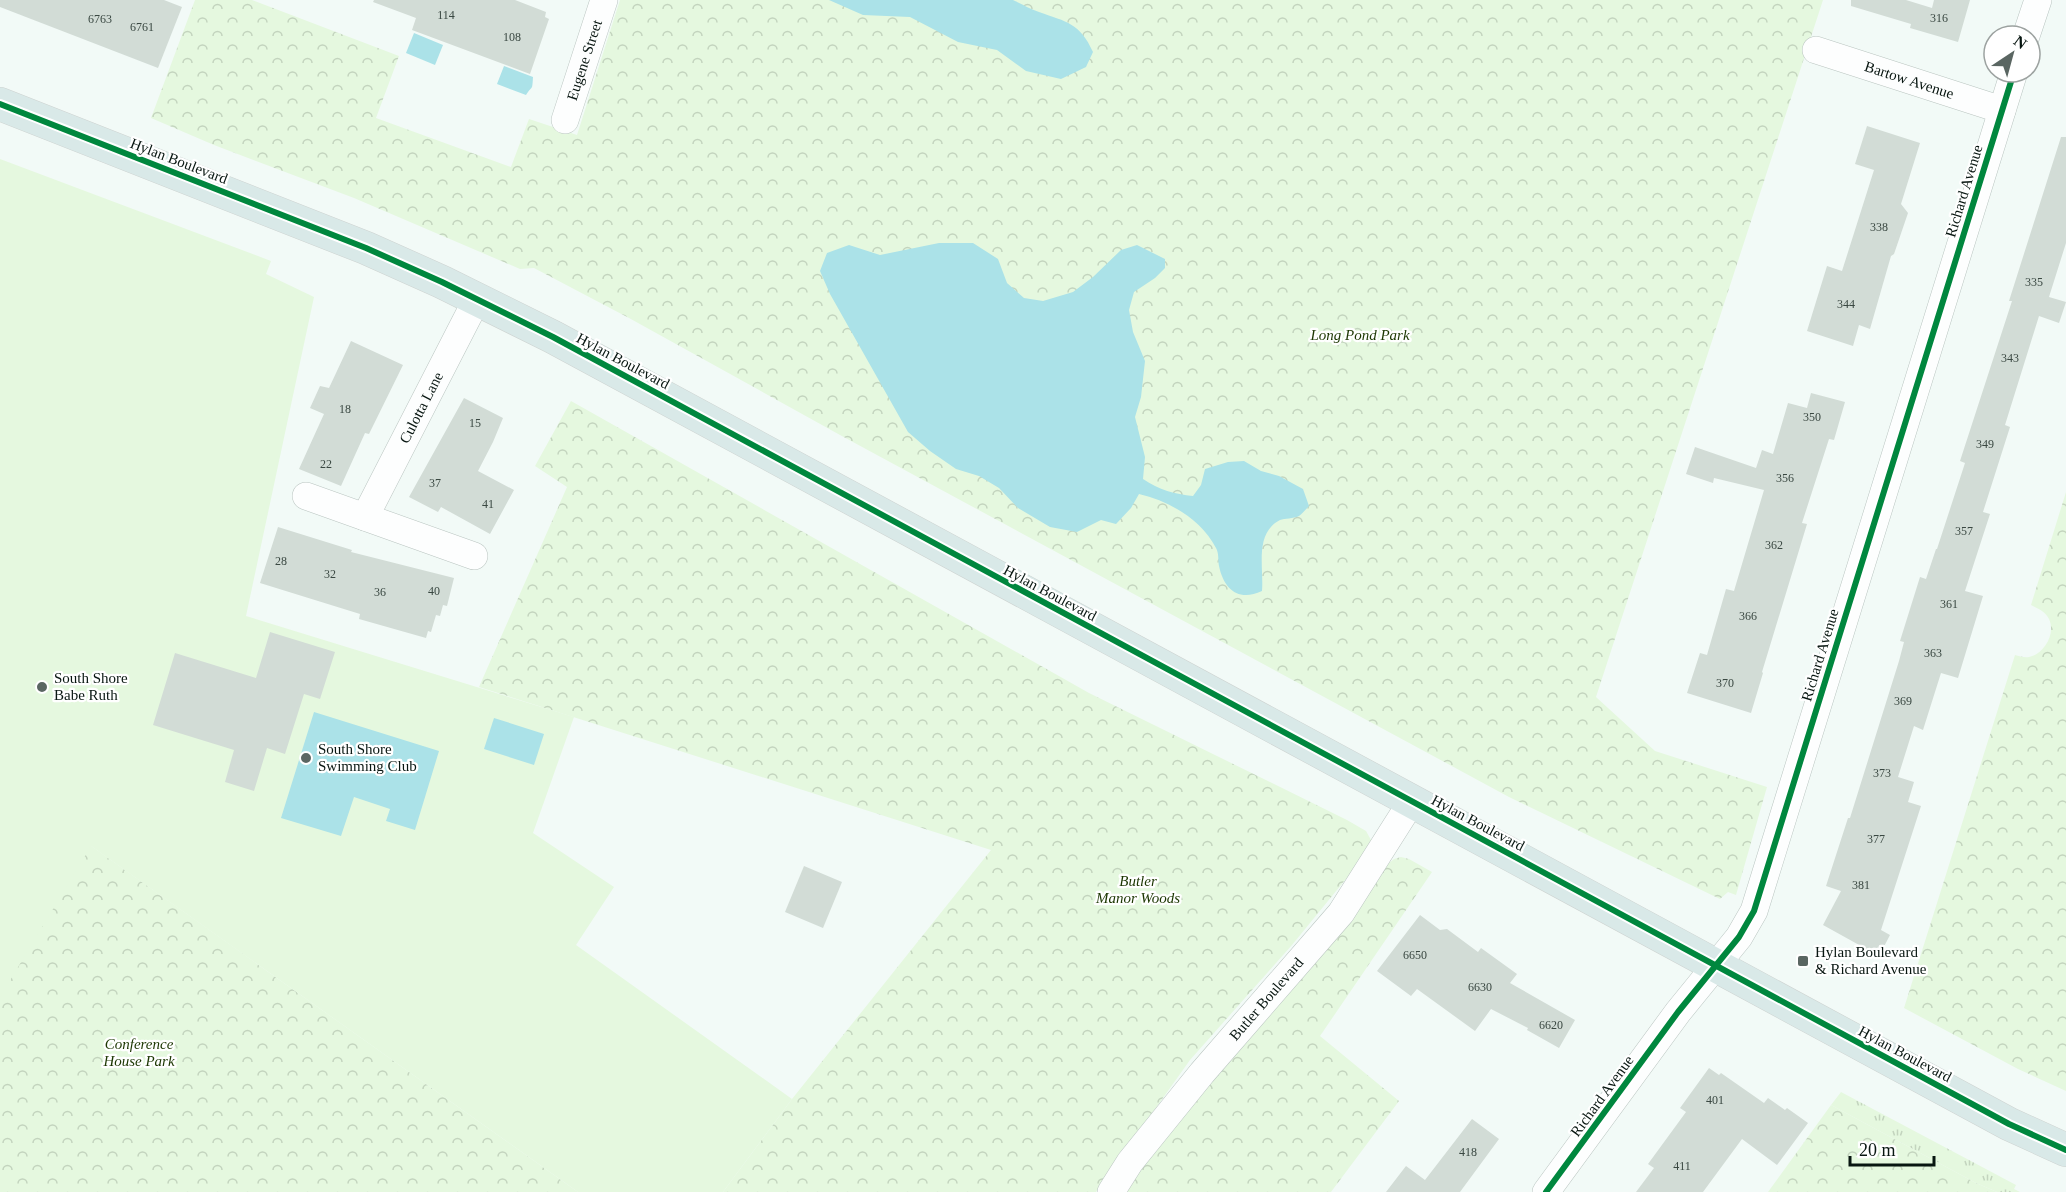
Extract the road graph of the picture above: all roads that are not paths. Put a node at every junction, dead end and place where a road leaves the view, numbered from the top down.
1 (604, 0) edge
2 (2037, 0) edge
3 (2030, 24) edge
4 (1816, 50) dead end
5 (2010, 84) edge
6 (0, 104) edge
7 (2002, 110) junction
8 (565, 120) dead end
9 (477, 299) junction
10 (306, 496) dead end
11 (365, 517) junction
12 (474, 556) dead end
13 (1412, 801) junction
14 (1717, 966) junction
15 (2066, 1150) edge
16 (1111, 1192) edge
17 (1546, 1192) edge

1 - 8 street, Eugene Street
2 - 3 street
4 - 7 street, Bartow Avenue
5 - 7 street, Richard Avenue
6 - 9 main road, Hylan Boulevard
7 - 14 street, Richard Avenue
9 - 11 street, Culotta Lane
9 - 13 main road, Hylan Boulevard
10 - 11 street
11 - 12 street
13 - 14 main road, Hylan Boulevard
13 - 16 street, Butler Boulevard
14 - 15 main road, Hylan Boulevard
14 - 17 street, Richard Avenue

